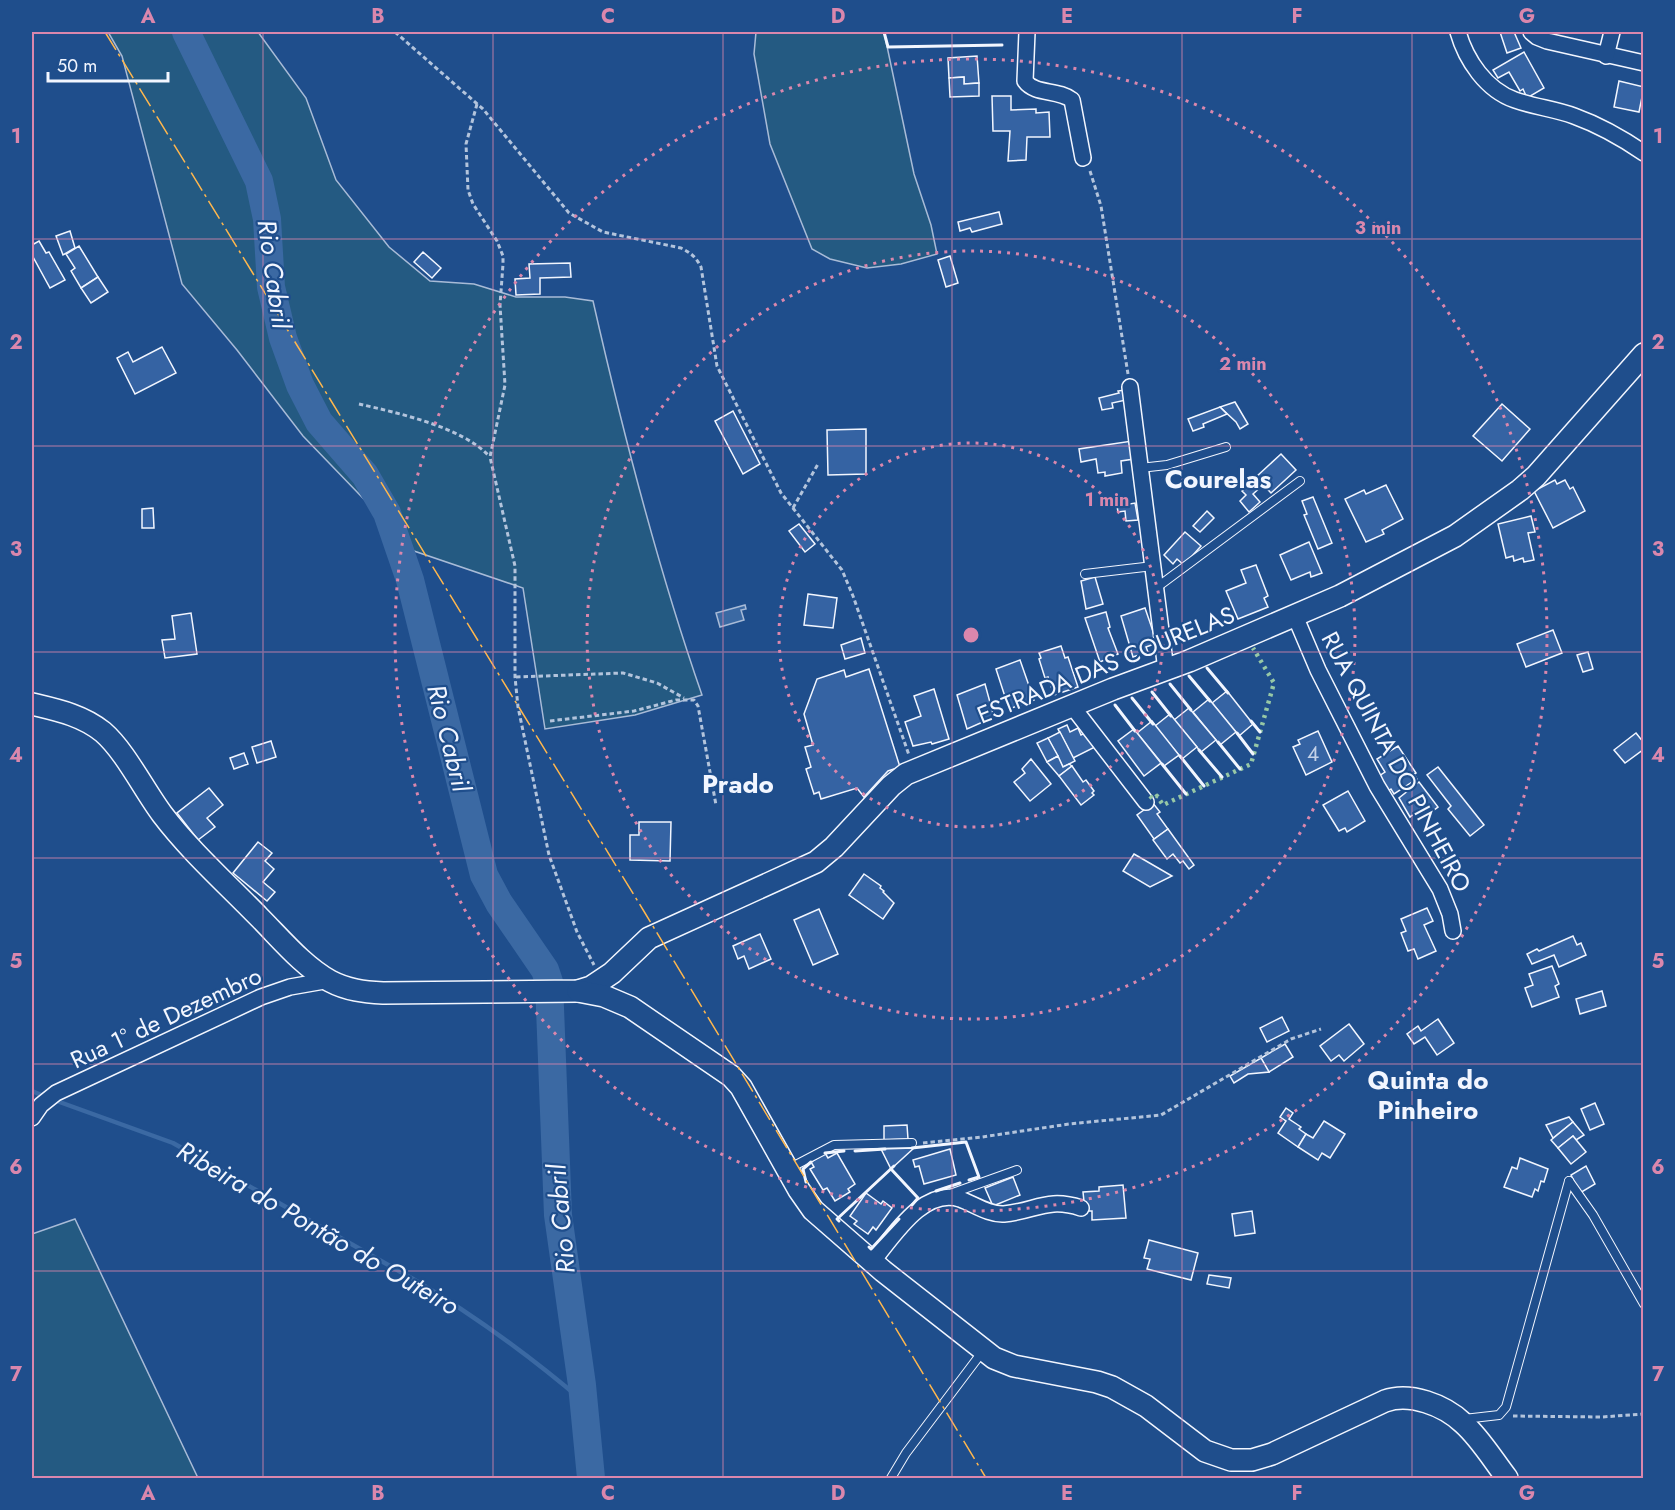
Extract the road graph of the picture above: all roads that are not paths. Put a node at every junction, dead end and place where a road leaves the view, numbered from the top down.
1 (1027, 32) edge
2 (1458, 32) edge
3 (1531, 32) edge
4 (1612, 32) edge
5 (1606, 56) junction
6 (1644, 63) edge
7 (1644, 153) edge
8 (1083, 158) road end
9 (1644, 354) edge
10 (1130, 387) road end
11 (1226, 447) dead end
12 (1140, 468) junction
13 (1300, 481) dead end
14 (1153, 566) junction
15 (1085, 574) dead end
16 (1156, 588) junction
17 (1295, 615) junction
18 (1166, 670) junction
19 (32, 704) edge
20 (1072, 706) junction
21 (1146, 802) dead end
22 (1453, 931) dead end
23 (632, 954) junction
24 (330, 980) junction
25 (602, 980) junction
26 (572, 991) junction
27 (621, 1000) junction
28 (32, 1118) edge
29 (912, 1143) road end
30 (788, 1170) junction
31 (1017, 1170) dead end
32 (940, 1197) junction
33 (1081, 1208) dead end
34 (872, 1262) junction
35 (1644, 1304) edge
36 (983, 1350) junction
37 (1459, 1419) junction
38 (891, 1479) edge
39 (1507, 1479) edge

1 - 8 street
2 - 7 street
3 - 5 street
4 - 5 street
5 - 6 street
9 - 17 main road, ESTRADA DAS COURELAS
10 - 12 street
11 - 12 lane
12 - 14 street
13 - 16 lane
14 - 15 lane
14 - 16 street
16 - 18 street
17 - 18 main road, ESTRADA DAS COURELAS
17 - 22 street, RUA QUINTA DO PINHEIRO
18 - 20 main road, ESTRADA DAS COURELAS
19 - 24 main road
20 - 21 street
20 - 23 main road, ESTRADA DAS COURELAS
23 - 25 main road, ESTRADA DAS COURELAS
23 - 27 main road
24 - 26 main road
24 - 28 street, Rua 1º de Dezembro
25 - 26 main road, ESTRADA DAS COURELAS
25 - 27 main road
26 - 27 main road
27 - 30 main road
29 - 30 lane
30 - 34 main road
31 - 32 lane
32 - 33 street
32 - 34 street
34 - 36 main road
35 - 37 lane
36 - 37 main road
36 - 38 lane
37 - 39 main road

